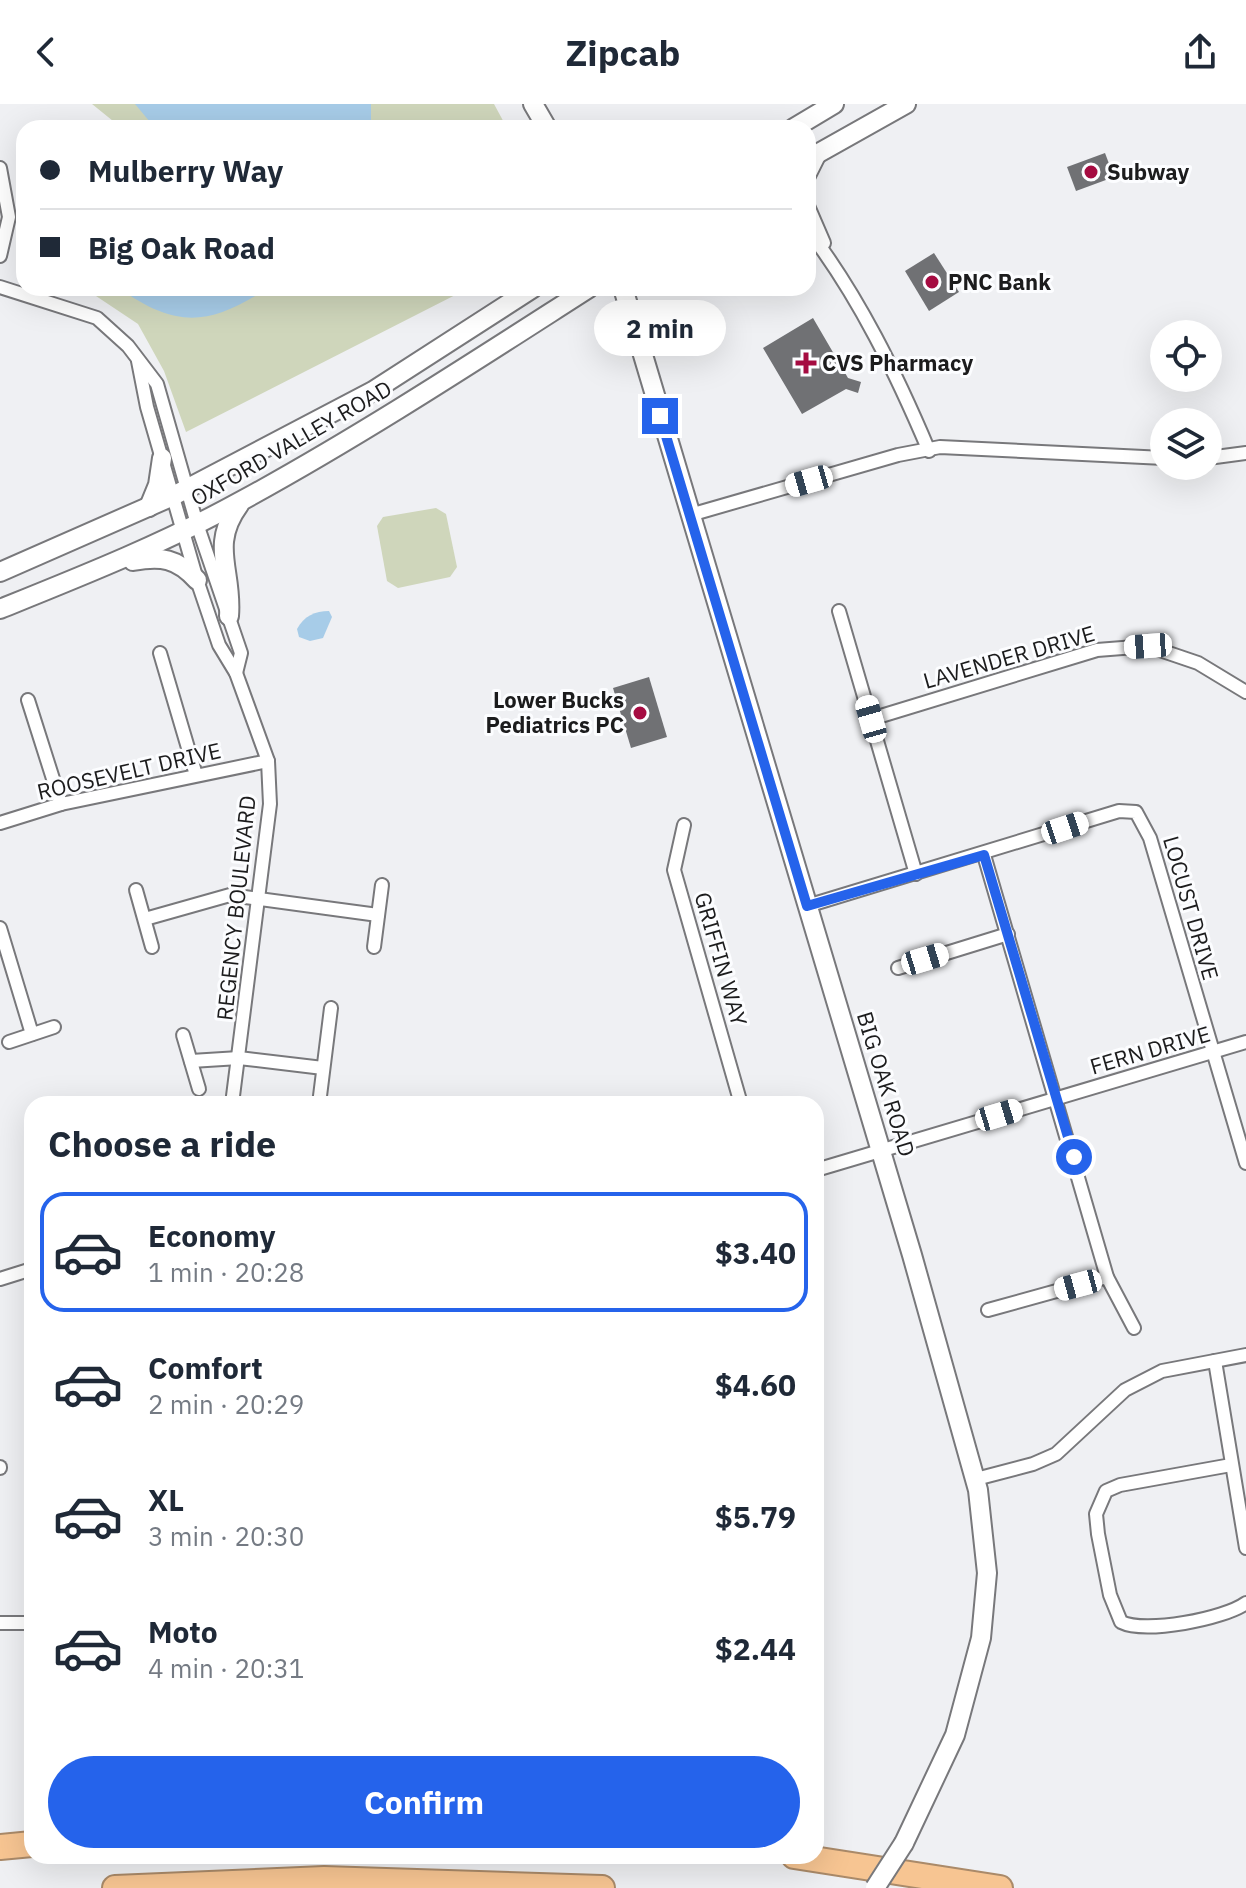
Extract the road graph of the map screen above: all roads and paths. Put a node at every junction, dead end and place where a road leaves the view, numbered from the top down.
1 (834, 104) edge
2 (906, 104) edge
3 (807, 120) edge
4 (816, 154) edge
5 (0, 168) edge
6 (816, 225) edge
7 (816, 241) edge
8 (0, 256) edge
9 (831, 261) junction
10 (28, 296) edge
11 (521, 296) edge
12 (576, 296) edge
13 (625, 296) edge
14 (138, 361) junction
15 (929, 451) junction
16 (1246, 453) edge
17 (1222, 456) edge
18 (1150, 457) edge
19 (162, 458) junction
20 (180, 492) junction
21 (243, 501) junction
22 (149, 507) junction
23 (690, 515) junction
24 (189, 527) junction
25 (110, 564) junction
26 (0, 572) edge
27 (197, 580) junction
28 (0, 609) edge
29 (839, 611) dead end
30 (229, 616) junction
31 (160, 653) dead end
32 (236, 673) junction
33 (1246, 692) edge
34 (28, 700) dead end
35 (871, 719) junction
36 (268, 761) junction
37 (196, 775) junction
38 (61, 804) junction
39 (0, 823) edge
40 (684, 825) dead end
41 (984, 855) junction
42 (916, 874) junction
43 (382, 885) dead end
44 (136, 890) dead end
45 (258, 899) junction
46 (807, 906) junction
47 (378, 915) junction
48 (145, 919) junction
49 (0, 928) edge
50 (1008, 934) junction
51 (152, 947) dead end
52 (374, 947) dead end
53 (3, 951) edge
54 (898, 968) dead end
55 (331, 1008) dead end
56 (54, 1027) dead end
57 (32, 1034) junction
58 (183, 1035) dead end
59 (9, 1042) dead end
60 (1246, 1042) edge
61 (1212, 1053) junction
62 (239, 1058) junction
63 (191, 1061) junction
64 (323, 1068) junction
65 (199, 1089) dead end
66 (233, 1096) edge
67 (320, 1096) edge
68 (739, 1096) edge
69 (1058, 1097) junction
70 (881, 1151) junction
71 (1246, 1163) edge
72 (824, 1168) edge
73 (24, 1272) edge
74 (1107, 1277) junction
75 (0, 1279) edge
76 (988, 1310) dead end
77 (1134, 1328) dead end
78 (1246, 1355) edge
79 (1215, 1361) junction
80 (1231, 1465) junction
81 (976, 1479) junction
82 (1246, 1548) edge
83 (1246, 1603) edge
84 (24, 1623) edge
85 (0, 1624) edge
86 (24, 1845) edge
87 (0, 1847) edge
88 (824, 1861) edge
89 (115, 1888) edge
90 (602, 1888) edge
91 (875, 1888) edge
92 (1000, 1888) edge

1 - 3 street
2 - 4 street
5 - 8 street
6 - 9 street
7 - 9 street
9 - 15 street
10 - 14 street
11 - 20 street, OXFORD VALLEY ROAD
12 - 21 street, OXFORD VALLEY ROAD
13 - 23 street, BIG OAK ROAD
14 - 19 street
14 - 20 street
15 - 18 street
15 - 23 street
16 - 17 street
19 - 20 street
19 - 22 street
20 - 22 street, OXFORD VALLEY ROAD
20 - 24 street
21 - 24 street, OXFORD VALLEY ROAD
21 - 30 street
22 - 26 street, OXFORD VALLEY ROAD
23 - 46 street, BIG OAK ROAD
24 - 25 street, OXFORD VALLEY ROAD
24 - 27 street, REGENCY BOULEVARD
24 - 30 street, REGENCY BOULEVARD
25 - 27 street
25 - 28 street, OXFORD VALLEY ROAD
27 - 32 street, REGENCY BOULEVARD
29 - 35 street
30 - 32 street, REGENCY BOULEVARD
31 - 37 street
32 - 36 street, REGENCY BOULEVARD
33 - 35 street, LAVENDER DRIVE
34 - 38 street
35 - 42 street
36 - 37 street, ROOSEVELT DRIVE
36 - 45 street, REGENCY BOULEVARD
37 - 38 street, ROOSEVELT DRIVE
38 - 39 street, ROOSEVELT DRIVE
40 - 68 street, GRIFFIN WAY
41 - 42 street, LOCUST DRIVE
41 - 50 street
41 - 61 street, LOCUST DRIVE
42 - 46 street, LOCUST DRIVE
43 - 47 street
44 - 48 street
45 - 47 street
45 - 48 street
45 - 62 street, REGENCY BOULEVARD
46 - 70 street, BIG OAK ROAD
47 - 52 street
48 - 51 street
49 - 53 street
50 - 54 street
50 - 69 street
53 - 57 street
55 - 64 street
56 - 57 street
57 - 59 street
58 - 63 street
60 - 61 street, FERN DRIVE
61 - 69 street, FERN DRIVE
61 - 71 street, LOCUST DRIVE
62 - 63 street
62 - 64 street
62 - 66 street, REGENCY BOULEVARD
63 - 65 street
64 - 67 street
69 - 70 street, FERN DRIVE
69 - 74 street
70 - 72 street, FERN DRIVE
70 - 81 street, BIG OAK ROAD
73 - 75 street
74 - 76 street
74 - 77 street
78 - 79 street
79 - 80 street
79 - 81 street
80 - 82 street
80 - 83 street
81 - 91 street, BIG OAK ROAD, bridge
84 - 85 street
86 - 87 highway
88 - 92 highway
89 - 90 highway

